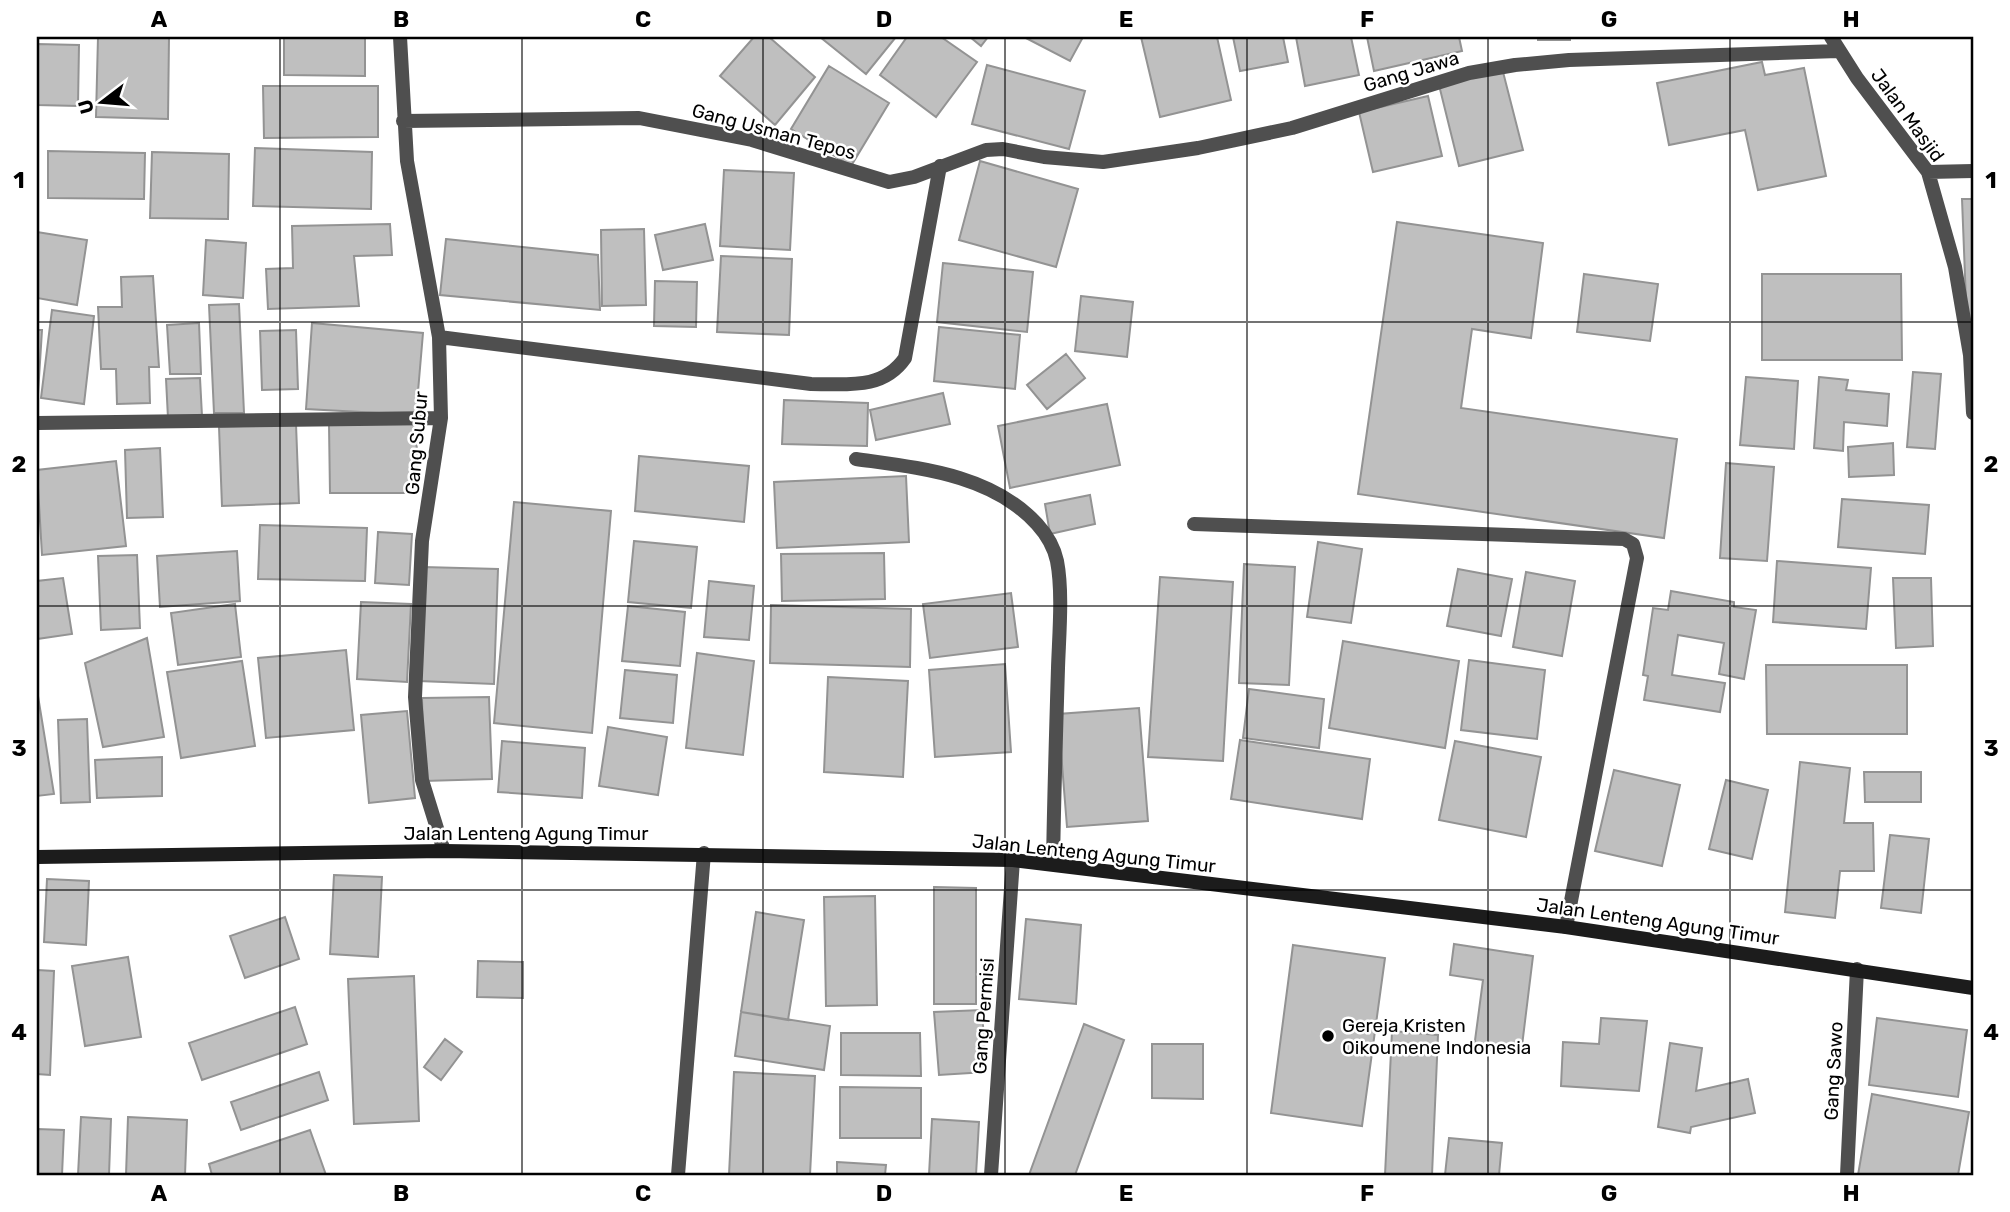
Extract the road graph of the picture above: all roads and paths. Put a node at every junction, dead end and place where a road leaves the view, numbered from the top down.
1 (400, 37) edge
2 (1831, 37) edge
3 (1838, 51) junction
4 (403, 121) junction
5 (1044, 157) joint
6 (940, 166) junction
7 (1973, 171) edge
8 (1928, 172) junction
9 (439, 337) junction
10 (1973, 413) edge
11 (441, 418) junction
12 (37, 423) edge
13 (856, 459) dead end
14 (1194, 523) dead end
15 (444, 851) junction
16 (704, 853) junction
17 (37, 857) edge
18 (1013, 860) junction
19 (1053, 864) junction
20 (1566, 927) junction
21 (1857, 970) junction
22 (1973, 988) edge
23 (678, 1175) edge
24 (991, 1175) edge
25 (1847, 1175) edge

1 - 4 street, Gang Subur
2 - 3 street, Jalan Masjid
3 - 5 street, Gang Jawa
3 - 8 street, Jalan Masjid
4 - 6 street, Gang Usman Tepos
4 - 9 street, Gang Subur
5 - 6 street, Gang Usman Tepos
6 - 9 street
7 - 8 street
8 - 10 street, Jalan Masjid
9 - 11 street, Gang Subur
11 - 12 street
11 - 15 street, Gang Subur
13 - 19 street
14 - 20 street
15 - 16 main road, Jalan Lenteng Agung Timur
15 - 17 main road, Jalan Lenteng Agung Timur
16 - 18 main road, Jalan Lenteng Agung Timur
16 - 23 street
18 - 19 main road, Jalan Lenteng Agung Timur
18 - 24 street, Gang Permisi
19 - 20 main road, Jalan Lenteng Agung Timur
20 - 21 main road, Jalan Lenteng Agung Timur
21 - 22 main road, Jalan Lenteng Agung Timur
21 - 25 street, Gang Sawo

